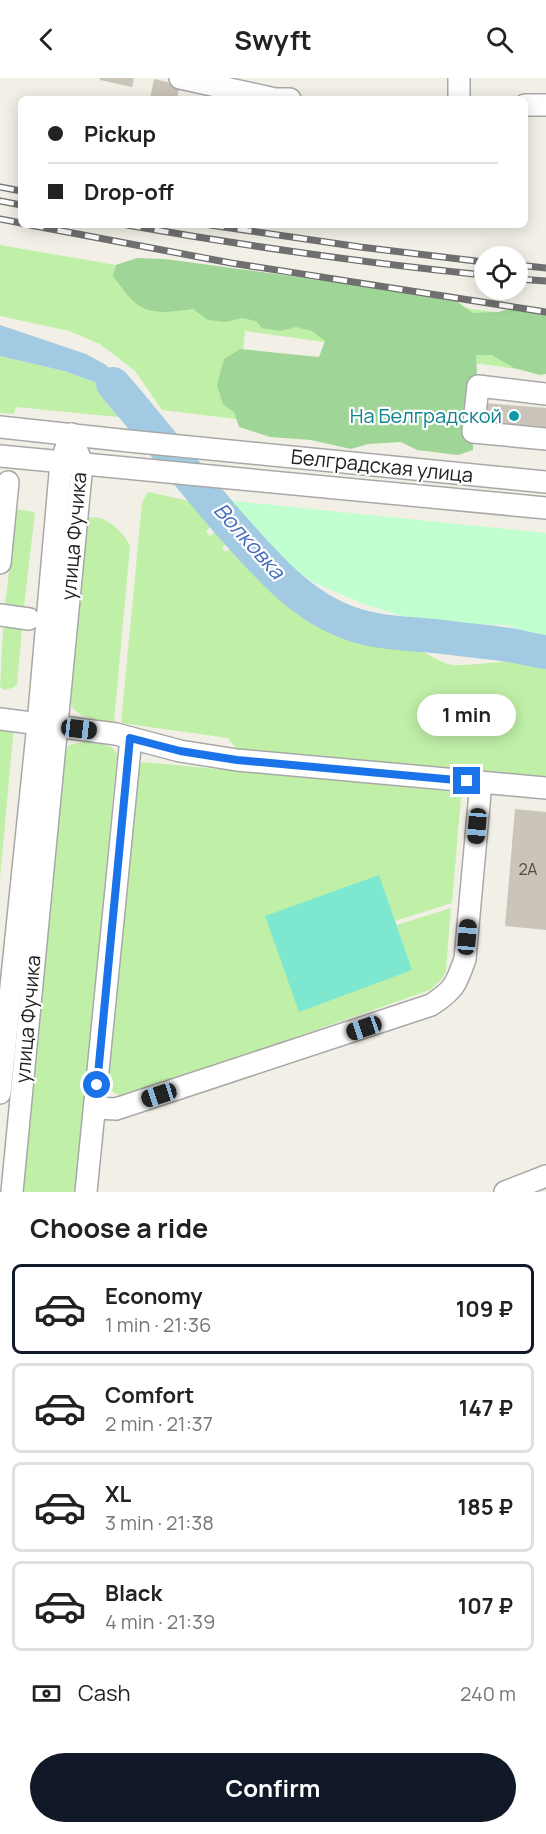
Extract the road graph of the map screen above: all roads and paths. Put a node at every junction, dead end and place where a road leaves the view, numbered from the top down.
1 (180, 78) edge
2 (459, 78) edge
3 (202, 87) edge
4 (256, 96) edge
5 (459, 96) edge
6 (528, 105) edge
7 (546, 105) edge
8 (546, 394) edge
9 (0, 427) edge
10 (71, 434) junction
11 (546, 439) edge
12 (0, 456) edge
13 (71, 463) junction
14 (8, 482) dead end
15 (546, 482) edge
16 (546, 508) edge
17 (0, 563) edge
18 (0, 615) edge
19 (29, 619) dead end
20 (0, 719) edge
21 (47, 725) junction
22 (130, 738) junction
23 (481, 782) junction
24 (546, 788) edge
25 (12, 1011) edge
26 (0, 1093) edge
27 (95, 1108) junction
28 (546, 1176) edge
29 (12, 1192) edge
30 (86, 1192) edge
31 (505, 1192) edge

1 - 3 street
2 - 5 street
3 - 4 street
6 - 7 street
8 - 11 street
9 - 10 street
10 - 13 street, улица Фучика
10 - 15 street, Белградская улица
12 - 13 street
13 - 16 street, Белградская улица
13 - 21 street, улица Фучика
14 - 17 street
18 - 19 street
20 - 21 street
21 - 22 street
21 - 25 street, улица Фучика
22 - 23 street
22 - 27 street
23 - 24 street
23 - 27 street
25 - 26 street, улица Фучика
25 - 29 street, улица Фучика
27 - 30 street
28 - 31 street

